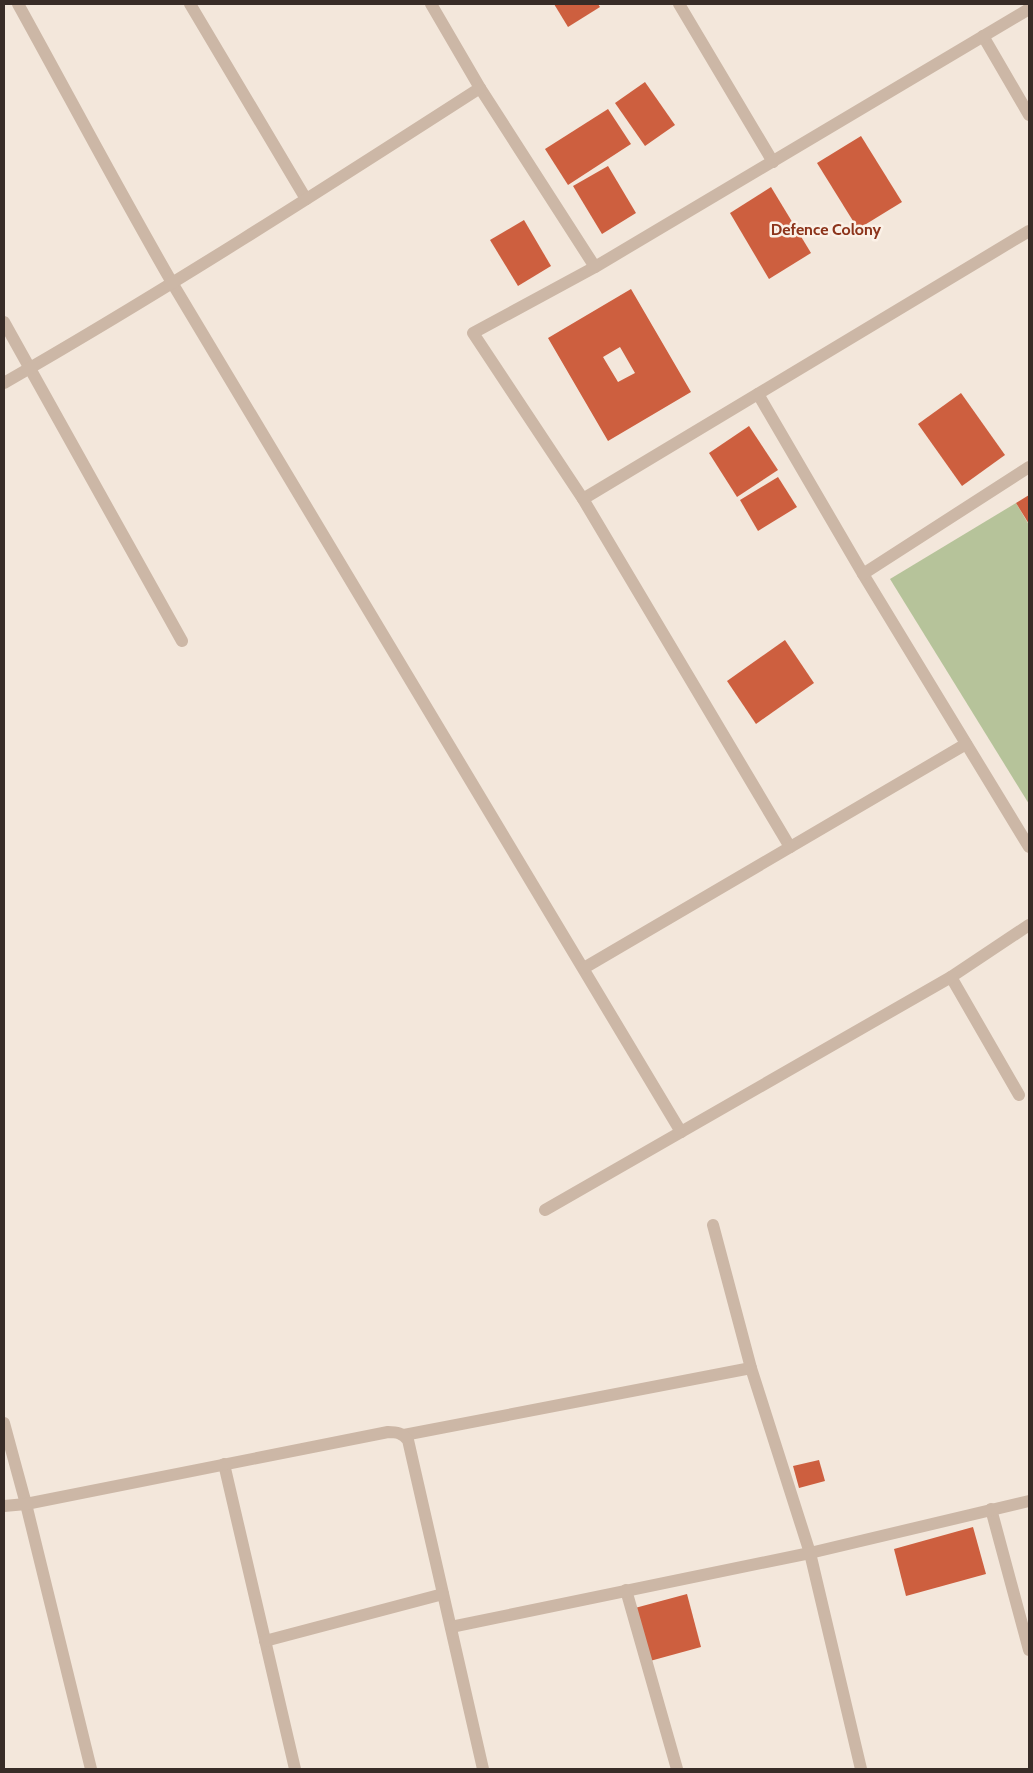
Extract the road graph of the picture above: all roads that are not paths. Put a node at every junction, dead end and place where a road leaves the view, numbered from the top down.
1 (18, 4) edge
2 (190, 4) edge
3 (431, 4) edge
4 (680, 4) edge
5 (1029, 9) edge
6 (983, 36) junction
7 (480, 88) junction
8 (1029, 115) edge
9 (773, 162) junction
10 (306, 200) junction
11 (1029, 230) edge
12 (595, 267) junction
13 (172, 283) junction
14 (4, 322) edge
15 (31, 367) junction
16 (4, 383) edge
17 (758, 394) junction
18 (1029, 467) edge
19 (583, 499) junction
20 (863, 574) junction
21 (182, 641) dead end
22 (966, 744) junction
23 (790, 847) junction
24 (1029, 847) edge
25 (1029, 925) edge
26 (584, 968) junction
27 (951, 977) junction
28 (1019, 1095) dead end
29 (681, 1132) junction
30 (545, 1210) dead end
31 (714, 1225) dead end
32 (752, 1368) junction
33 (4, 1423) edge
34 (404, 1435) junction
35 (224, 1464) junction
36 (1029, 1501) edge
37 (26, 1504) junction
38 (4, 1506) edge
39 (991, 1509) junction
40 (810, 1553) junction
41 (626, 1590) junction
42 (443, 1594) junction
43 (451, 1627) junction
44 (265, 1641) junction
45 (1029, 1650) edge
46 (91, 1769) edge
47 (294, 1769) edge
48 (483, 1769) edge
49 (677, 1769) edge
50 (861, 1769) edge

1 - 13 street
2 - 10 street
3 - 7 street
4 - 9 street
5 - 6 street
6 - 8 street
6 - 9 street
7 - 10 street
7 - 12 street
9 - 12 street
10 - 13 street
11 - 17 street
12 - 19 street
13 - 15 street
13 - 26 street
14 - 15 street
15 - 16 street
15 - 21 street
17 - 19 street
17 - 20 street
18 - 20 street
19 - 23 street
20 - 22 street
22 - 23 street
22 - 24 street
23 - 26 street
25 - 27 street
26 - 29 street
27 - 28 street
27 - 29 street
29 - 30 street
31 - 32 street
32 - 34 street
32 - 40 street
33 - 37 street
34 - 35 street
34 - 42 street
35 - 37 street
35 - 44 street
36 - 39 street
37 - 38 street
37 - 46 street
39 - 40 street
39 - 45 street
40 - 41 street
40 - 50 street
41 - 43 street
41 - 49 street
42 - 43 street
42 - 44 street
43 - 48 street
44 - 47 street

